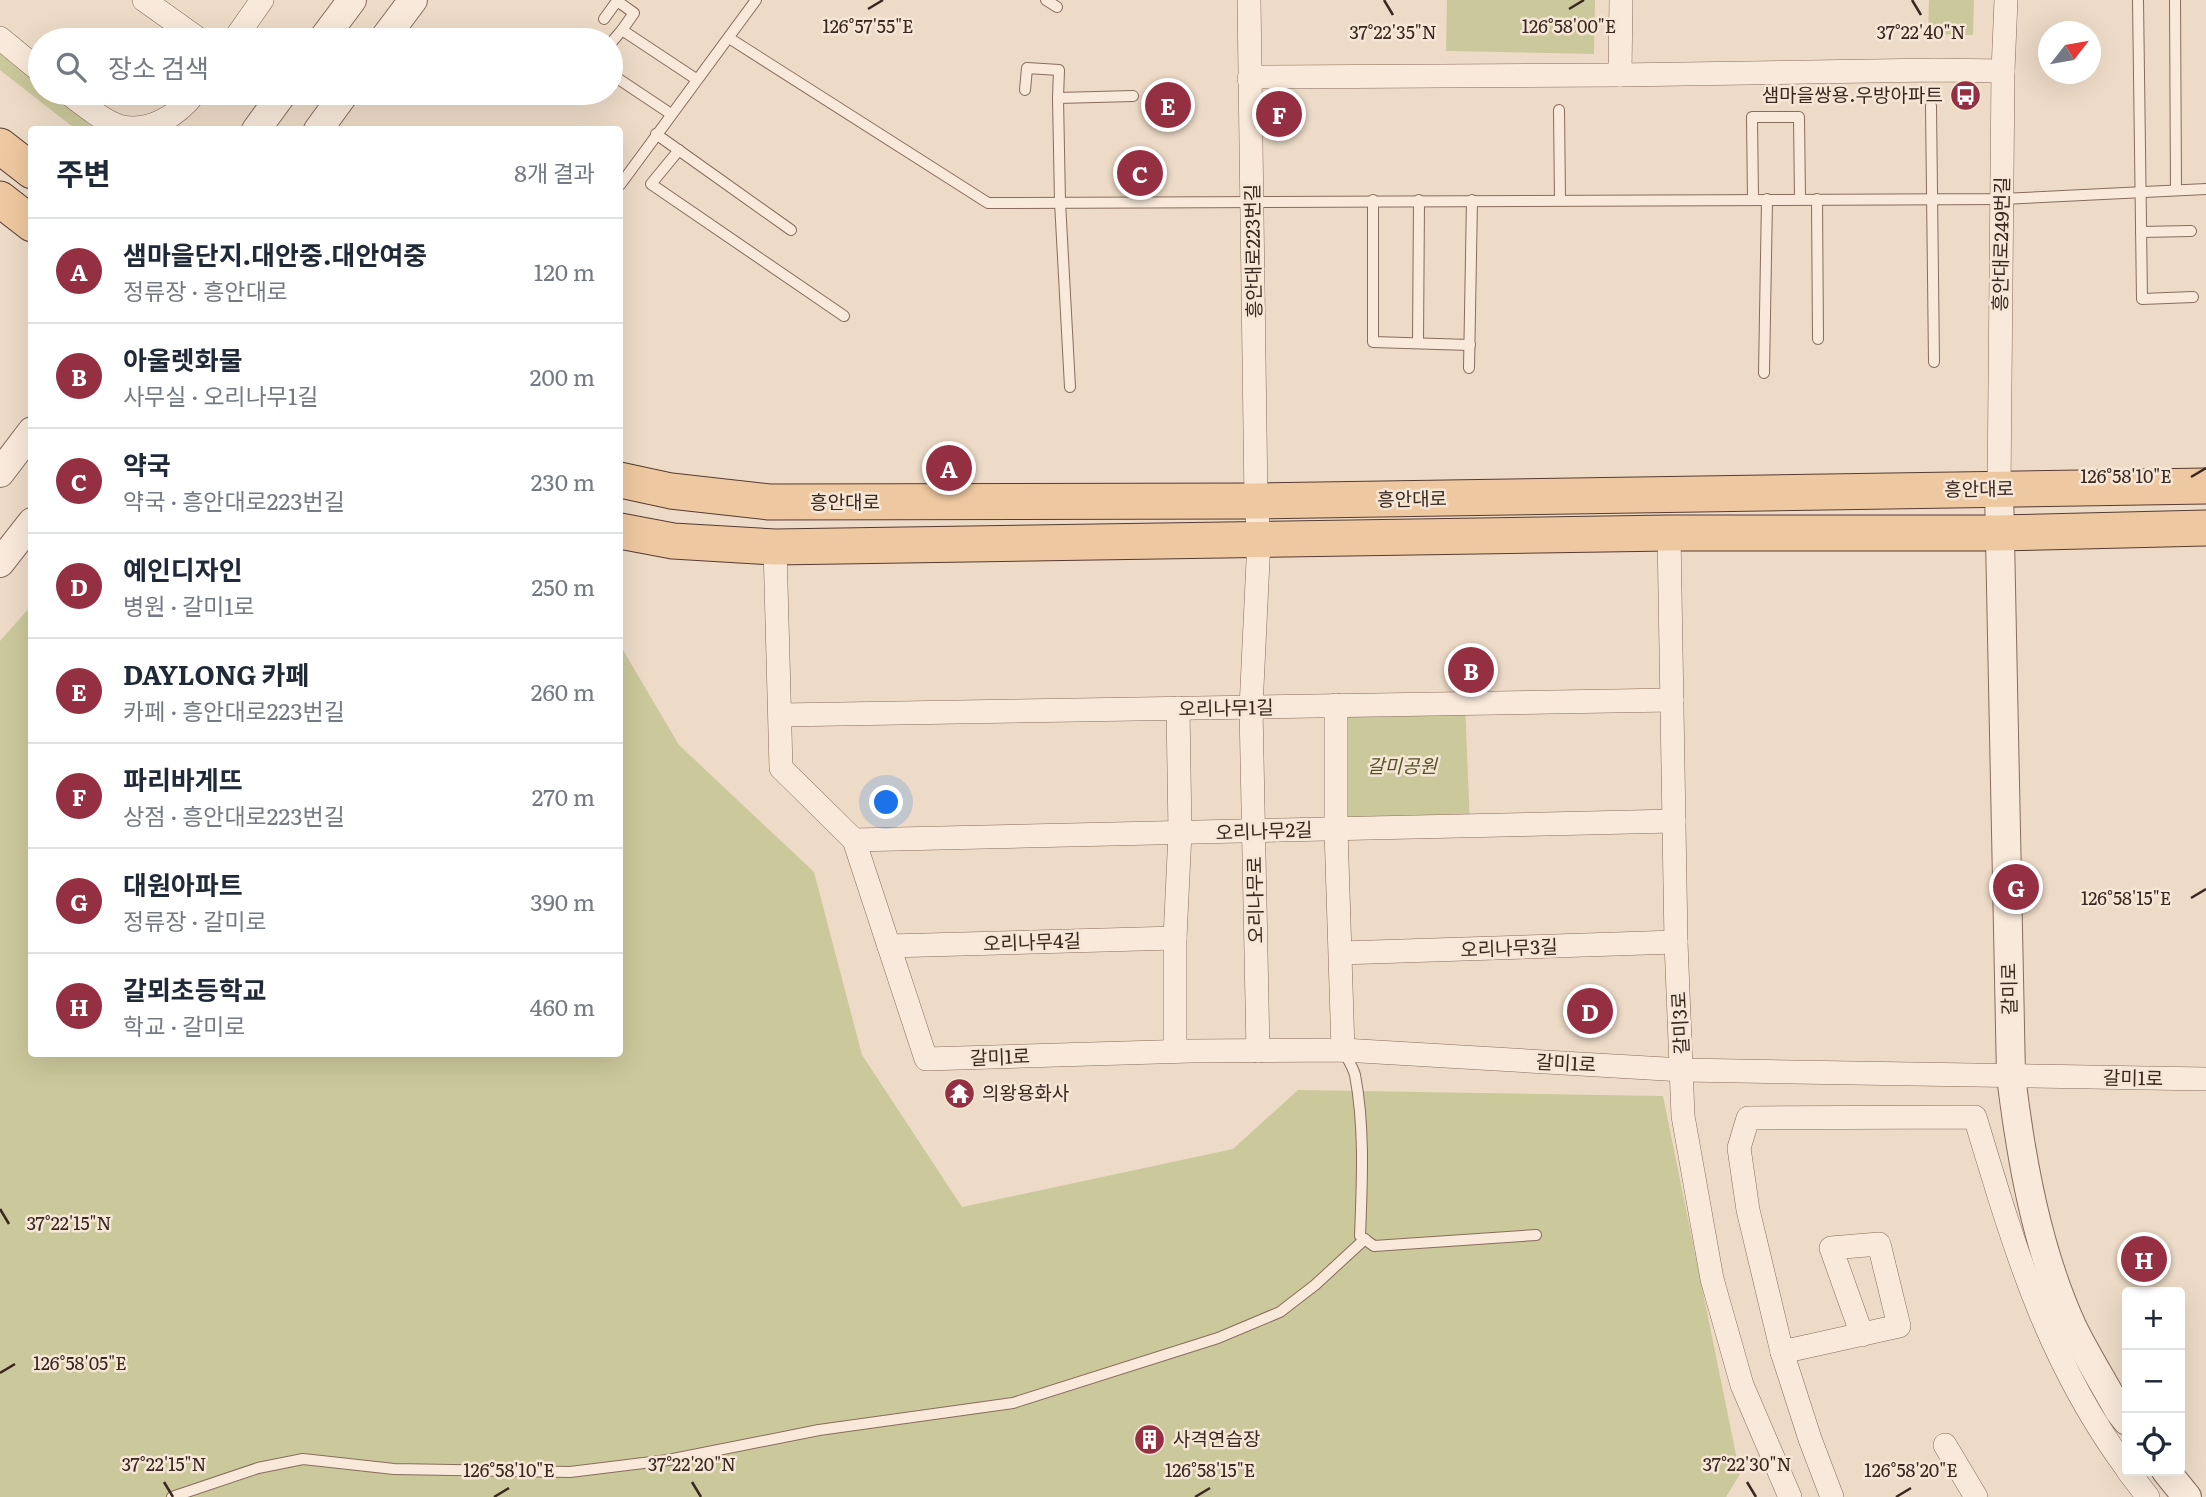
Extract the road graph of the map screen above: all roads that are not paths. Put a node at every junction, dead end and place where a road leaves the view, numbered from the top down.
1 (144, 0) edge
2 (262, 0) edge
3 (352, 0) edge
4 (413, 0) edge
5 (755, 0) edge
6 (1046, 0) edge
7 (1249, 0) edge
8 (1621, 0) edge
9 (2006, 0) edge
10 (2138, 0) edge
11 (2175, 0) edge
12 (1057, 7) dead end
13 (604, 19) dead end
14 (183, 28) edge
15 (242, 28) edge
16 (331, 28) edge
17 (392, 28) edge
18 (623, 29) edge
19 (623, 31) edge
20 (0, 38) edge
21 (729, 38) junction
22 (28, 61) edge
23 (2003, 71) junction
24 (1620, 75) junction
25 (696, 79) junction
26 (1249, 79) junction
27 (623, 82) edge
28 (1025, 90) dead end
29 (1133, 96) dead end
30 (1058, 98) junction
31 (83, 105) edge
32 (186, 105) edge
33 (275, 105) edge
34 (336, 105) edge
35 (1931, 106) dead end
36 (1559, 110) dead end
37 (671, 114) junction
38 (131, 126) edge
39 (147, 126) edge
40 (259, 126) edge
41 (321, 126) edge
42 (656, 134) junction
43 (0, 146) edge
44 (679, 150) junction
45 (28, 168) edge
46 (623, 181) edge
47 (2206, 189) edge
48 (2176, 190) junction
49 (2141, 192) junction
50 (1932, 198) junction
51 (1753, 199) junction
52 (1767, 199) junction
53 (1800, 199) junction
54 (1817, 199) junction
55 (2002, 199) junction
56 (1373, 200) junction
57 (1419, 200) junction
58 (1472, 200) junction
59 (1560, 200) junction
60 (1060, 202) junction
61 (1252, 202) junction
62 (791, 230) dead end
63 (2191, 231) dead end
64 (2141, 232) junction
65 (2193, 298) dead end
66 (844, 316) dead end
67 (1818, 339) dead end
68 (1418, 343) junction
69 (1470, 345) junction
70 (1934, 362) dead end
71 (1469, 368) dead end
72 (1764, 373) dead end
73 (1070, 387) dead end
74 (28, 436) edge
75 (0, 473) edge
76 (623, 481) edge
77 (2206, 486) edge
78 (2131, 487) junction
79 (1999, 489) junction
80 (1329, 500) junction
81 (1256, 501) junction
82 (28, 527) edge
83 (2206, 528) edge
84 (2132, 529) junction
85 (623, 532) edge
86 (1669, 533) junction
87 (1998, 533) junction
88 (1329, 539) junction
89 (1259, 540) junction
90 (775, 547) junction
91 (0, 563) edge
92 (1672, 700) junction
93 (1336, 705) junction
94 (1178, 708) junction
95 (1251, 708) junction
96 (780, 715) junction
97 (1674, 821) junction
98 (1336, 829) junction
99 (1253, 831) junction
100 (1180, 834) junction
101 (854, 840) junction
102 (1175, 938) junction
103 (1676, 942) junction
104 (889, 946) junction
105 (1341, 953) junction
106 (1343, 1050) junction
107 (1175, 1051) junction
108 (1258, 1051) junction
109 (1683, 1069) junction
110 (2011, 1076) junction
111 (2206, 1079) edge
112 (1536, 1235) dead end
113 (1365, 1239) junction
114 (1862, 1335) dead end
115 (1782, 1352) junction
116 (2122, 1415) edge
117 (1945, 1445) dead end
118 (2122, 1462) edge
119 (2132, 1476) edge
120 (172, 1497) edge
121 (1790, 1497) edge
122 (1832, 1497) edge
123 (1976, 1497) edge
124 (2148, 1497) edge

1 - 14 street
2 - 15 street
3 - 16 street
4 - 17 street
5 - 21 lane
6 - 12 lane
7 - 26 street, 흥안대로223번길
8 - 24 street
9 - 23 street, 흥안대로249번길
10 - 49 lane
11 - 48 lane
13 - 18 lane
19 - 25 lane
20 - 22 street
21 - 25 lane
21 - 60 lane
23 - 24 street
23 - 55 street, 흥안대로249번길
24 - 26 street
25 - 37 lane
26 - 61 street, 흥안대로223번길
27 - 37 lane
28 - 30 lane
29 - 30 lane
30 - 60 lane
31 - 38 street
32 - 39 street
33 - 40 street
34 - 41 street
35 - 50 lane
36 - 59 lane
37 - 42 lane
42 - 44 lane
42 - 46 lane
43 - 45 main road
44 - 62 lane
44 - 66 lane
47 - 48 lane
48 - 49 lane
49 - 55 lane
49 - 64 lane
50 - 54 lane
50 - 55 lane
50 - 70 lane
51 - 52 lane
51 - 53 lane
51 - 59 lane
52 - 53 lane
52 - 72 lane
53 - 54 lane
54 - 67 lane
55 - 79 street, 흥안대로249번길
56 - 57 lane
56 - 61 lane
56 - 68 lane
57 - 58 lane
57 - 68 lane
58 - 59 lane
58 - 69 lane
60 - 61 lane
60 - 73 lane
61 - 81 street, 흥안대로223번길
63 - 64 lane
64 - 65 lane
68 - 69 lane
69 - 71 lane
74 - 75 street
76 - 81 main road, 흥안대로
77 - 78 main road, 흥안대로
78 - 79 main road, 흥안대로
78 - 84 main road
79 - 80 main road, 흥안대로
79 - 87 street, 갈미로
80 - 81 main road, 흥안대로
80 - 88 main road
81 - 89 street, 흥안대로223번길
82 - 91 street
83 - 84 main road, 흥안대로
84 - 87 main road, 흥안대로
85 - 90 main road, 흥안대로
86 - 87 main road, 흥안대로
86 - 88 main road, 흥안대로
86 - 92 street, 갈미3로
87 - 110 street, 갈미로
88 - 89 main road, 흥안대로
89 - 90 main road, 흥안대로
89 - 95 street, 오리나무로
90 - 96 street
92 - 93 street, 오리나무1길
92 - 97 street, 갈미3로
93 - 95 street, 오리나무1길
93 - 98 street
94 - 95 street, 오리나무1길
94 - 96 street, 오리나무1길
94 - 100 street
95 - 99 street, 오리나무로
96 - 101 street
97 - 98 street, 오리나무2길
97 - 103 street, 갈미3로
98 - 99 street, 오리나무2길
98 - 105 street
99 - 100 street, 오리나무2길
99 - 108 street, 오리나무로
100 - 101 street, 오리나무2길
100 - 102 street
101 - 104 street
102 - 104 street, 오리나무4길
102 - 107 street
103 - 105 street, 오리나무3길
103 - 109 street, 갈미3로
104 - 107 street, 갈미1로
105 - 106 street
106 - 108 street, 갈미1로
106 - 109 street, 갈미1로
106 - 113 lane
107 - 108 street, 갈미1로
109 - 110 street, 갈미1로
109 - 121 street, 갈미3로
110 - 111 street, 갈미1로
110 - 116 street, 갈미로
112 - 113 lane
113 - 120 lane
114 - 115 street
115 - 118 street
115 - 122 street
117 - 123 street
119 - 124 street

